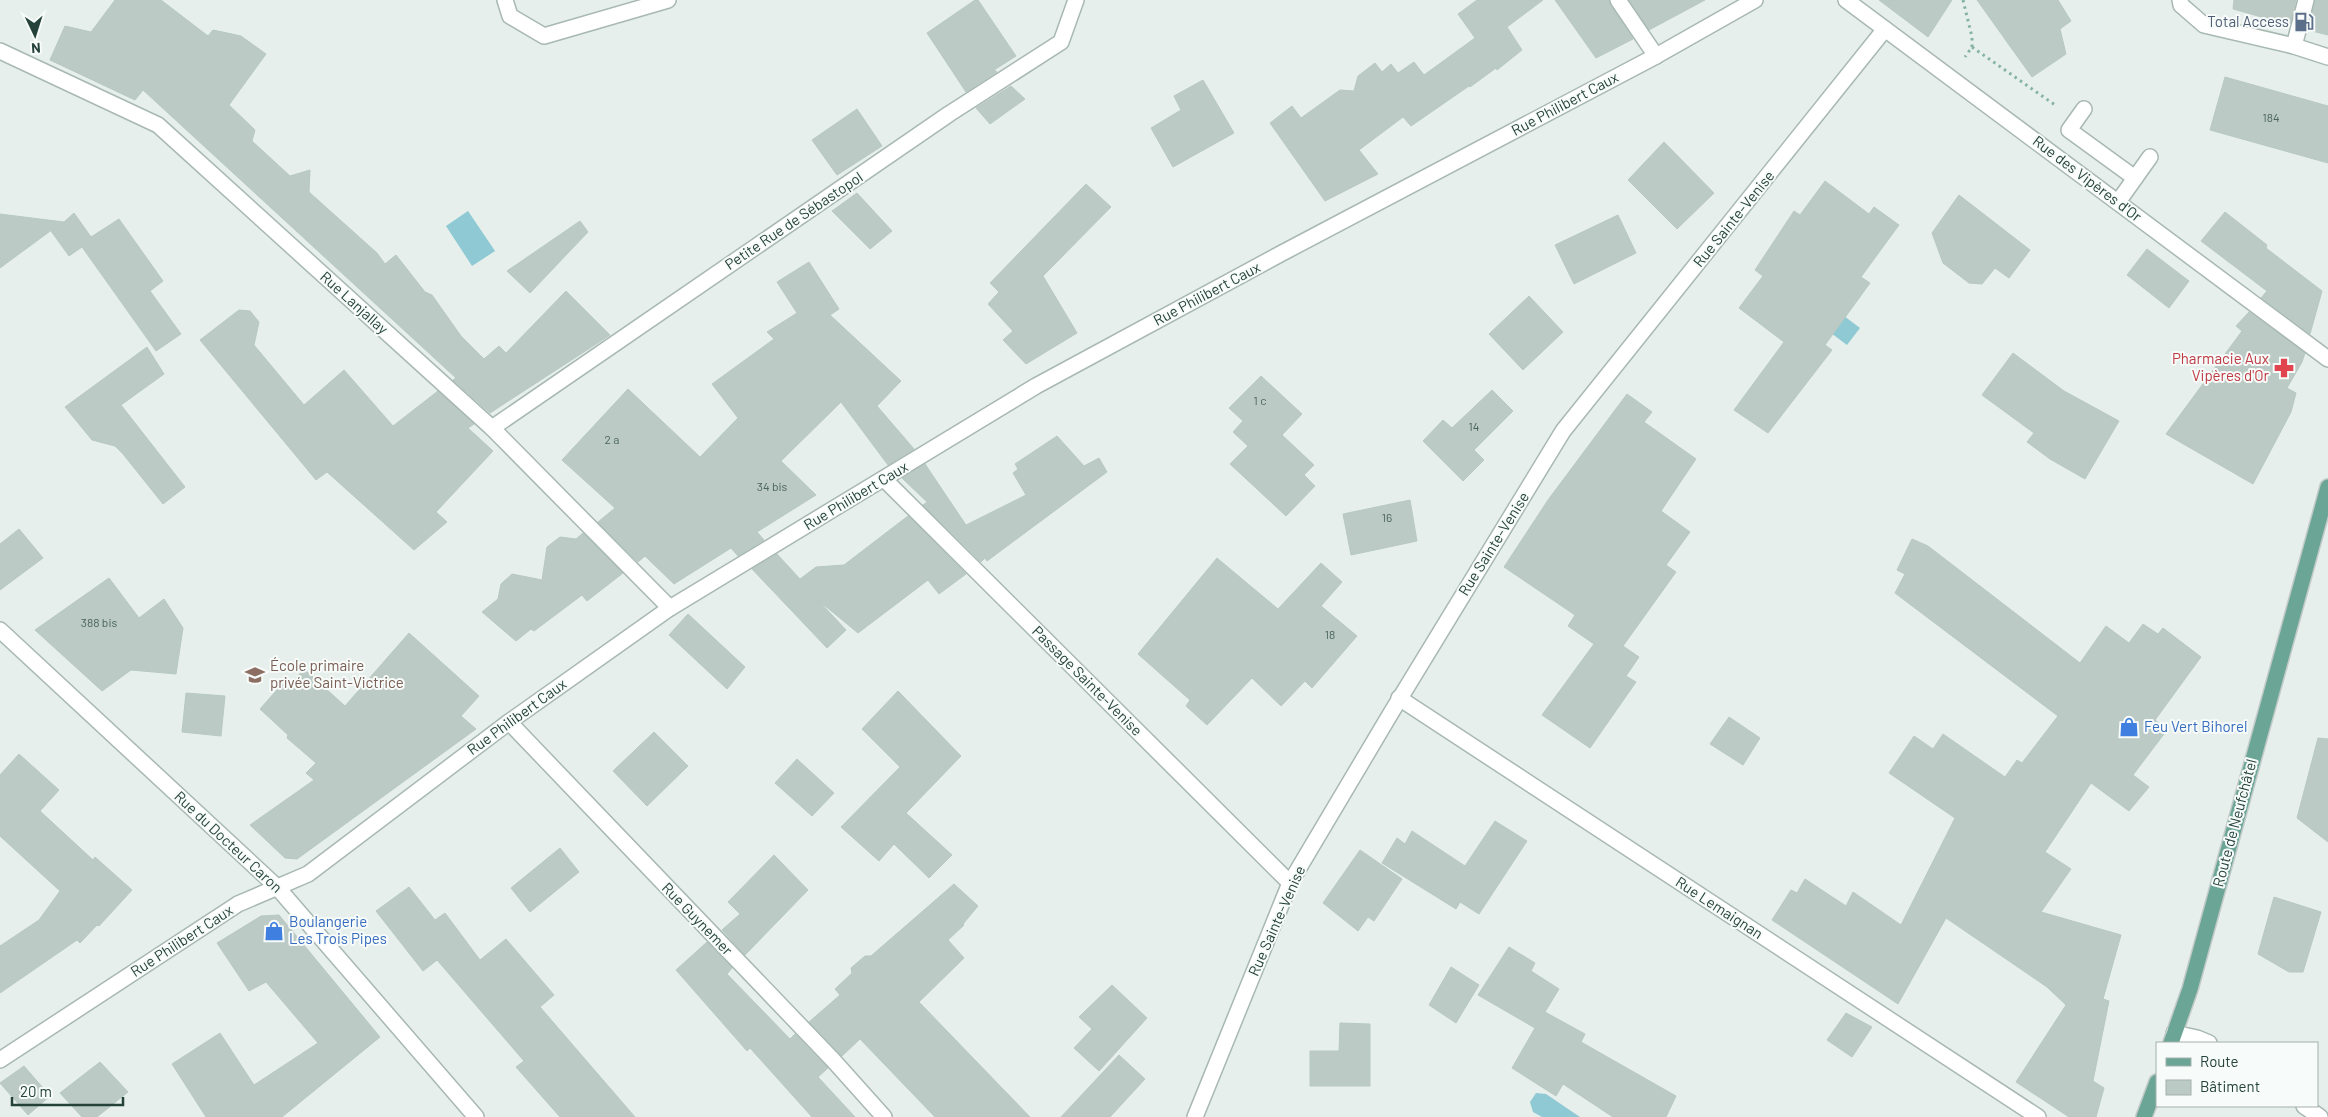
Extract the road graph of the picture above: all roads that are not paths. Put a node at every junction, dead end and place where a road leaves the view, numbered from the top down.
1 (505, 0) edge
2 (668, 0) edge
3 (1076, 0) edge
4 (1618, 0) edge
5 (1755, 0) edge
6 (1846, 0) edge
7 (2180, 0) edge
8 (2306, 0) edge
9 (1885, 28) junction
10 (2294, 46) junction
11 (0, 51) edge
12 (1656, 56) junction
13 (2328, 57) edge
14 (2080, 114) road end
15 (2150, 157) dead end
16 (2135, 178) junction
17 (2118, 202) junction
18 (2328, 359) edge
19 (492, 428) junction
20 (884, 479) junction
21 (2328, 487) edge
22 (670, 608) junction
23 (0, 630) edge
24 (1399, 698) junction
25 (509, 722) junction
26 (1290, 883) junction
27 (277, 887) junction
28 (2173, 1038) edge
29 (2207, 1042) edge
30 (0, 1060) edge
31 (2156, 1085) edge
32 (2305, 1107) edge
33 (476, 1117) edge
34 (884, 1117) edge
35 (1195, 1117) edge
36 (2038, 1117) edge
37 (2144, 1117) edge
38 (2320, 1117) edge

1 - 2 street
3 - 19 street, Petite Rue de Sébastopol
4 - 12 street
5 - 12 street, Rue Philibert Caux
6 - 9 street, Rue des Vipères d'Or
7 - 10 street
8 - 10 street
9 - 17 street, Rue des Vipères d'Or
9 - 24 street, Rue Sainte-Venise
10 - 13 street
11 - 19 street, Rue Lanjallay
12 - 20 street, Rue Philibert Caux
14 - 16 street
15 - 16 street
16 - 17 street
17 - 18 street, Rue des Vipères d'Or
19 - 22 street, Rue Lanjallay
20 - 22 street, Rue Philibert Caux
20 - 26 street, Passage Sainte-Venise
21 - 28 main road, Route de Neufchâtel
22 - 25 street, Rue Philibert Caux
23 - 27 street, Rue du Docteur Caron
24 - 26 street, Rue Sainte-Venise
24 - 36 street, Rue Lemaignan
25 - 27 street, Rue Philibert Caux
25 - 34 street, Rue Guynemer
26 - 35 street, Rue Sainte-Venise
27 - 30 street, Rue Philibert Caux
27 - 33 street, Rue du Docteur Caron
28 - 29 street
31 - 37 main road
32 - 38 street

